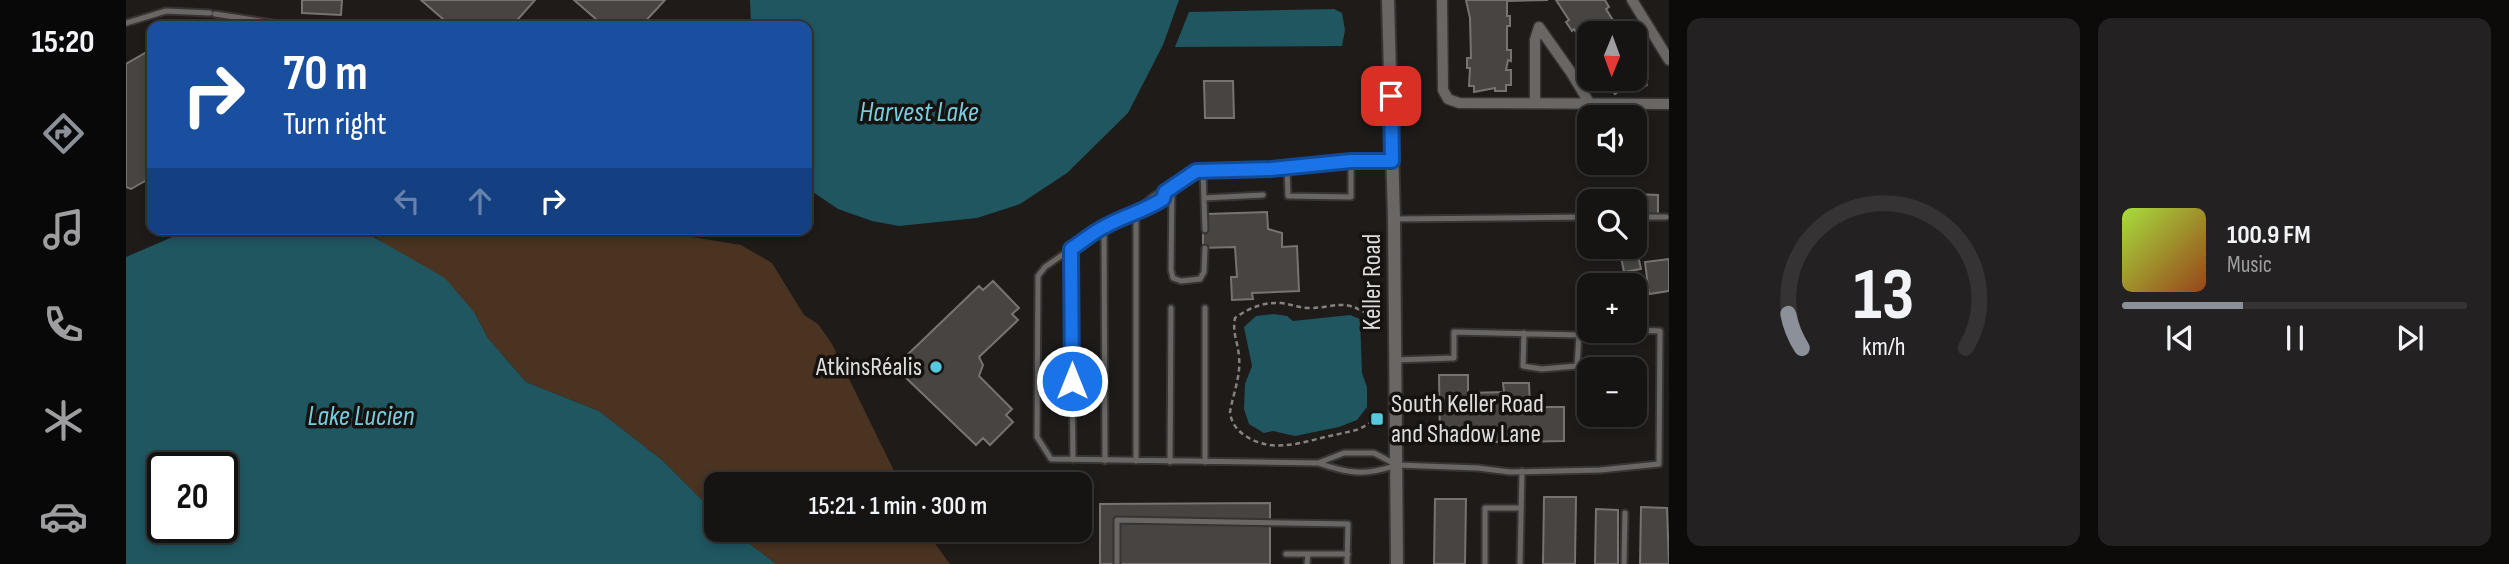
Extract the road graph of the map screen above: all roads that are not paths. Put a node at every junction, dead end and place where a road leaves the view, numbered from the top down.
1 (1388, 0) edge
2 (1442, 0) edge
3 (1632, 0) edge
4 (259, 21) edge
5 (126, 23) edge
6 (1669, 60) edge
7 (1535, 103) junction
8 (1590, 104) junction
9 (1669, 104) edge
10 (1351, 161) junction
11 (1392, 161) junction
12 (1287, 167) junction
13 (1203, 171) junction
14 (1172, 187) junction
15 (1263, 195) dead end
16 (1204, 198) junction
17 (1136, 212) junction
18 (1647, 217) edge
19 (1666, 217) dead end
20 (1577, 218) edge
21 (1394, 219) junction
22 (1104, 226) junction
23 (1205, 230) dead end
24 (1205, 248) dead end
25 (1071, 249) junction
26 (1171, 308) dead end
27 (1205, 308) dead end
28 (1647, 330) edge
29 (1660, 331) junction
30 (1669, 331) edge
31 (1524, 333) junction
32 (1577, 335) edge
33 (1578, 343) edge
34 (1395, 360) junction
35 (1073, 460) junction
36 (1105, 461) junction
37 (1136, 461) junction
38 (1170, 462) junction
39 (1205, 463) junction
40 (1318, 463) junction
41 (1659, 464) junction
42 (1397, 465) junction
43 (1669, 465) edge
44 (1522, 471) junction
45 (1521, 508) junction
46 (1625, 513) dead end
47 (1286, 554) dead end
48 (1308, 554) junction
49 (1348, 554) junction
50 (1116, 564) edge
51 (1307, 564) edge
52 (1347, 564) edge
53 (1397, 564) edge
54 (1485, 564) edge
55 (1520, 564) edge
56 (1624, 564) edge

1 - 11 street, Keller Road
2 - 7 street
3 - 6 street
4 - 5 lane
7 - 8 street
7 - 8 street
8 - 9 street
10 - 11 lane
10 - 12 lane
10 - 12 lane
11 - 21 street, Keller Road
12 - 13 lane
13 - 14 lane
13 - 16 lane
14 - 17 lane
14 - 24 lane
15 - 16 lane
16 - 23 lane
17 - 22 lane
17 - 37 lane
18 - 19 lane
20 - 21 lane
21 - 34 street, Keller Road
22 - 25 lane
22 - 36 lane
25 - 35 lane
25 - 35 lane
26 - 38 lane
27 - 39 lane
28 - 29 lane
29 - 30 lane
29 - 41 lane
31 - 32 lane
31 - 33 lane
31 - 34 lane
34 - 42 street, Keller Road
35 - 36 lane
36 - 37 lane
37 - 38 lane
38 - 39 lane
39 - 40 lane
40 - 42 lane
40 - 42 lane
41 - 43 lane
41 - 44 lane
42 - 44 lane
42 - 53 street, Keller Road
44 - 45 lane
45 - 54 lane
45 - 55 lane
46 - 56 lane
47 - 48 lane
48 - 49 lane
48 - 51 lane
49 - 50 lane
49 - 52 lane

